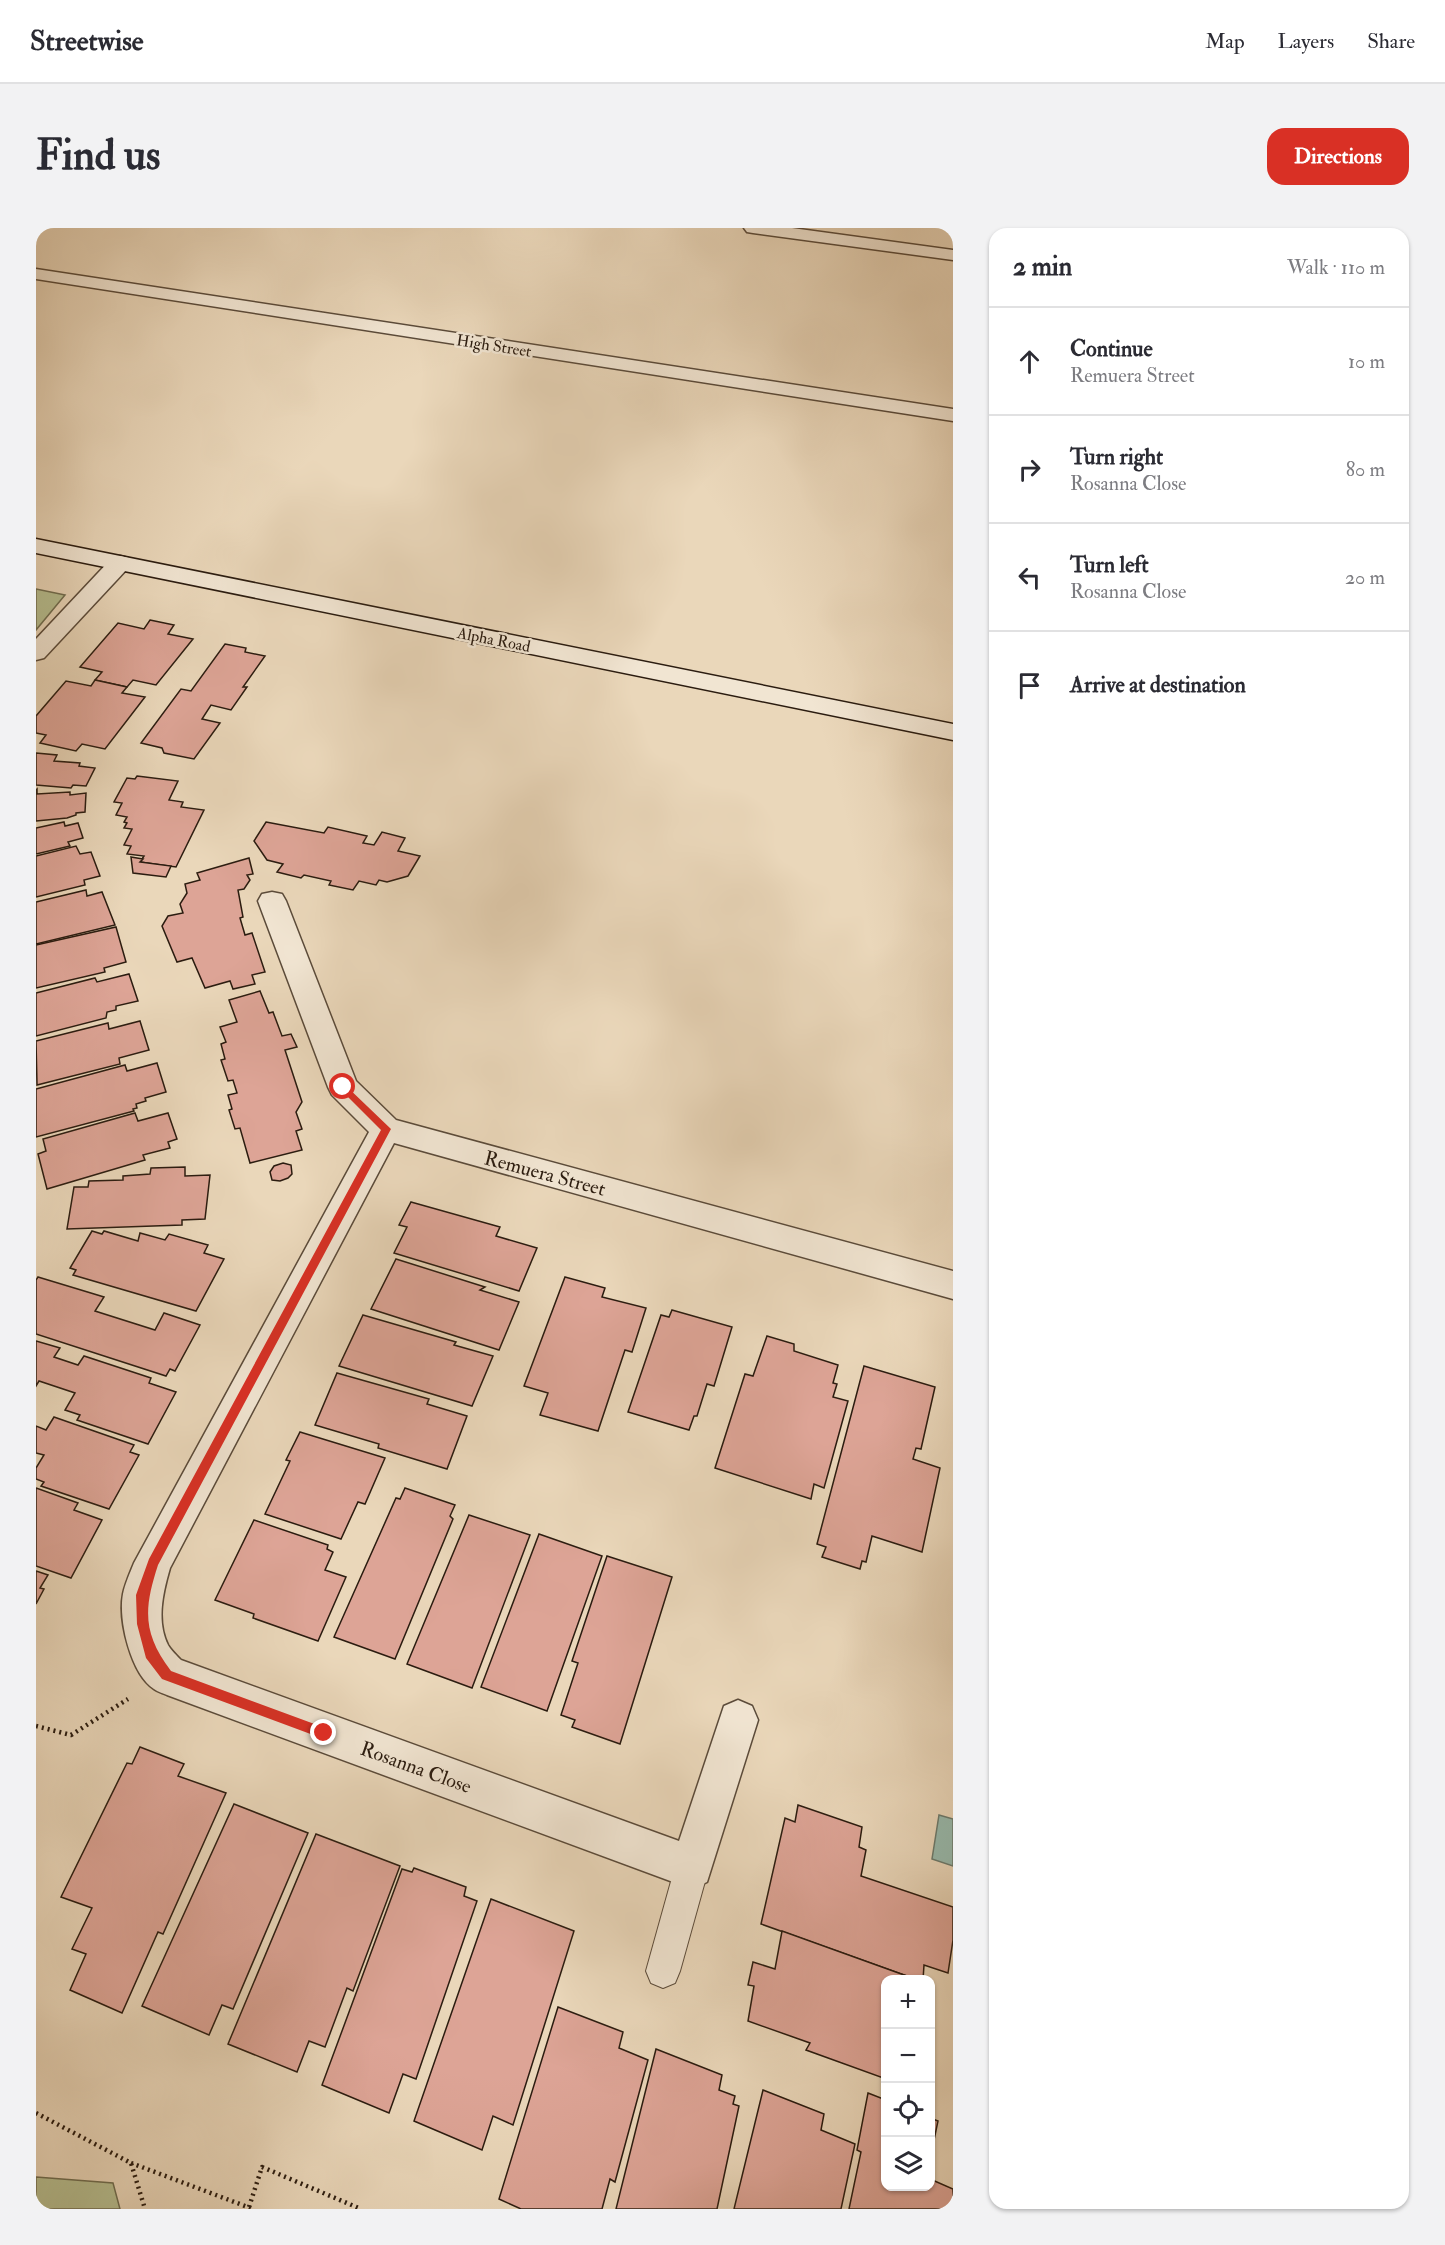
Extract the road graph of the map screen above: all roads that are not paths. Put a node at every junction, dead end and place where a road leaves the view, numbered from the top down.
1 (753, 228) edge
2 (953, 255) edge
3 (36, 274) edge
4 (953, 415) edge
5 (36, 546) edge
6 (120, 563) junction
7 (36, 653) edge
8 (953, 732) edge
9 (272, 901) dead end
10 (386, 1129) junction
11 (953, 1286) edge
12 (738, 1720) dead end
13 (692, 1867) junction
14 (663, 1971) dead end

1 - 2 street
3 - 4 street, High Street
5 - 6 street, Alpha Road
6 - 7 street
6 - 8 street, Alpha Road
9 - 10 street, Remuera Street
10 - 11 street, Remuera Street
10 - 13 street, Rosanna Close
12 - 13 street
13 - 14 lane

